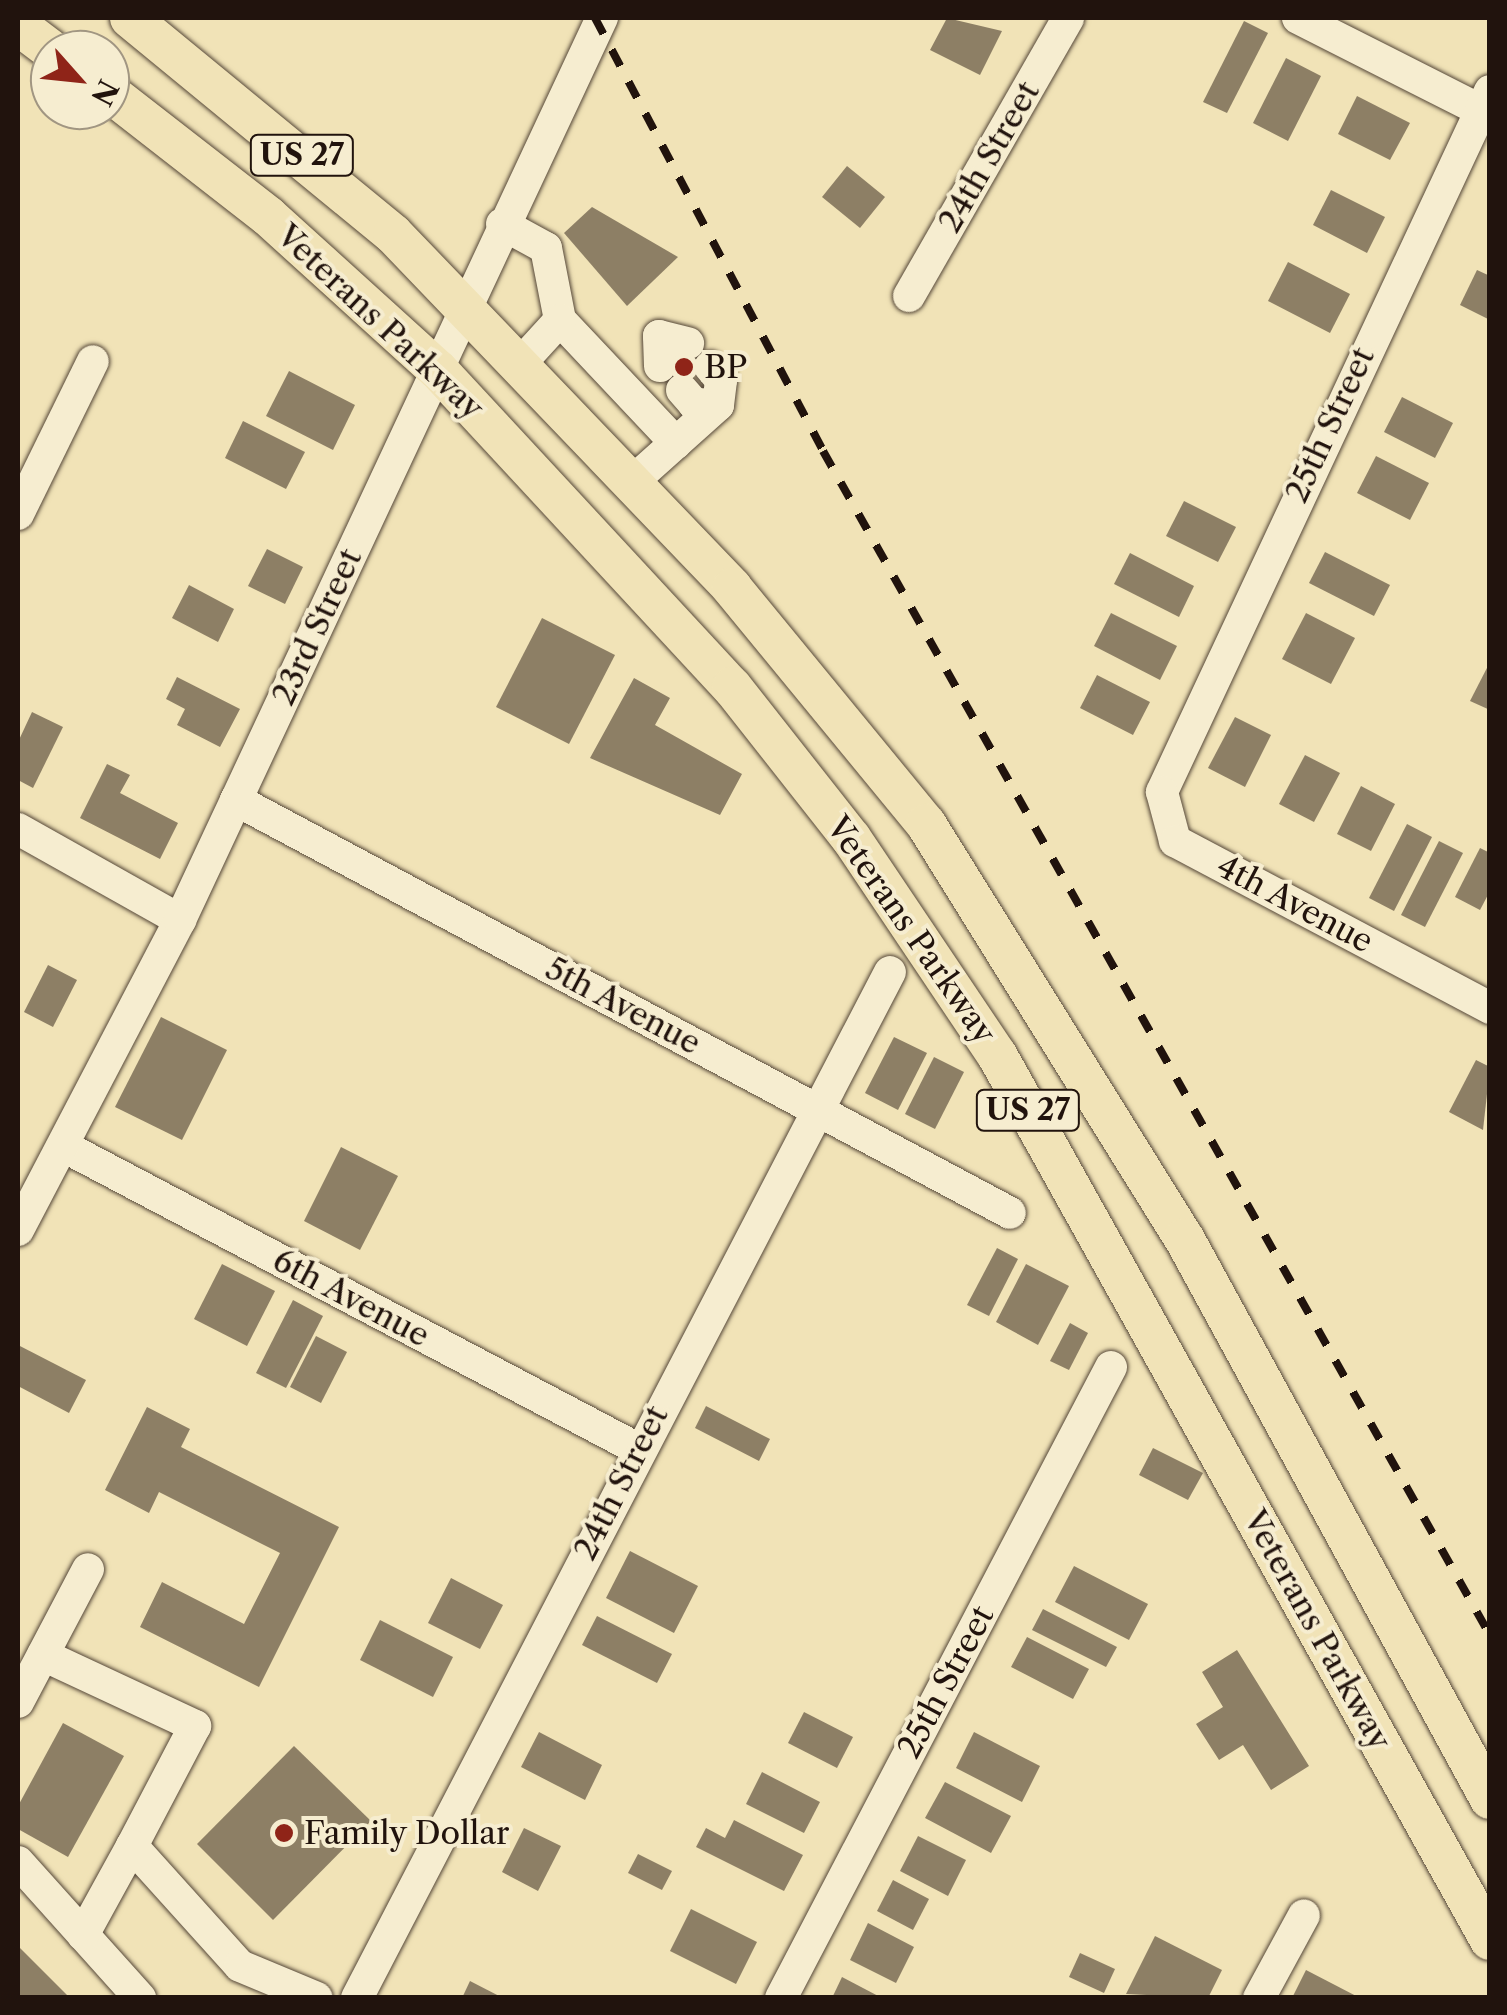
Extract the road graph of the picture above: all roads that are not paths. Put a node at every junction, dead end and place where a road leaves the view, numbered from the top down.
1 (130, 18) edge
2 (602, 18) edge
3 (1068, 18) edge
4 (1298, 18) edge
5 (1486, 106) edge
6 (130, 109) edge
7 (502, 224) junction
8 (909, 296) dead end
9 (464, 306) junction
10 (560, 320) junction
11 (93, 361) dead end
12 (518, 366) junction
13 (438, 370) junction
14 (614, 376) junction
15 (676, 443) junction
16 (632, 482) junction
17 (18, 514) edge
18 (1174, 760) joint
19 (236, 800) junction
20 (18, 830) edge
21 (180, 920) junction
22 (890, 972) dead end
23 (1490, 1008) edge
24 (818, 1110) junction
25 (65, 1147) junction
26 (1010, 1213) dead end
27 (18, 1230) edge
28 (1110, 1367) dead end
29 (638, 1449) junction
30 (88, 1570) dead end
31 (43, 1654) junction
32 (18, 1702) edge
33 (1490, 1799) edge
34 (132, 1846) junction
35 (18, 1862) edge
36 (1304, 1914) dead end
37 (84, 1935) junction
38 (1490, 1940) edge
39 (131, 1994) edge
40 (317, 1998) edge
41 (358, 1998) edge
42 (781, 1998) edge
43 (1259, 1998) edge

1 - 9 main road, Veterans Parkway / US 27
2 - 7 street, 23rd Street
3 - 8 street, 24th Street
4 - 5 street
5 - 18 street, 25th Street
6 - 13 main road, Veterans Parkway / US 27
7 - 9 street, 23rd Street
7 - 10 street
9 - 12 main road, Veterans Parkway / US 27
9 - 13 street, 23rd Street
10 - 12 street
10 - 14 street
11 - 17 street
12 - 16 main road, Veterans Parkway / US 27
13 - 19 street, 23rd Street
13 - 38 main road, Veterans Parkway / US 27
14 - 15 street
14 - 15 street
15 - 16 street
16 - 33 main road, Veterans Parkway / US 27
18 - 23 street, 4th Avenue
19 - 21 street, 23rd Street
19 - 24 street, 5th Avenue
20 - 21 street
21 - 25 street, 23rd Street
22 - 24 street, 24th Street
24 - 26 street, 5th Avenue
24 - 29 street, 24th Street
25 - 27 street, 23rd Street
25 - 29 street, 6th Avenue
28 - 42 street, 25th Street
29 - 41 street, 24th Street
30 - 31 street
31 - 32 street
31 - 34 street
34 - 37 street
34 - 40 street
35 - 37 street
36 - 43 street
37 - 39 street

